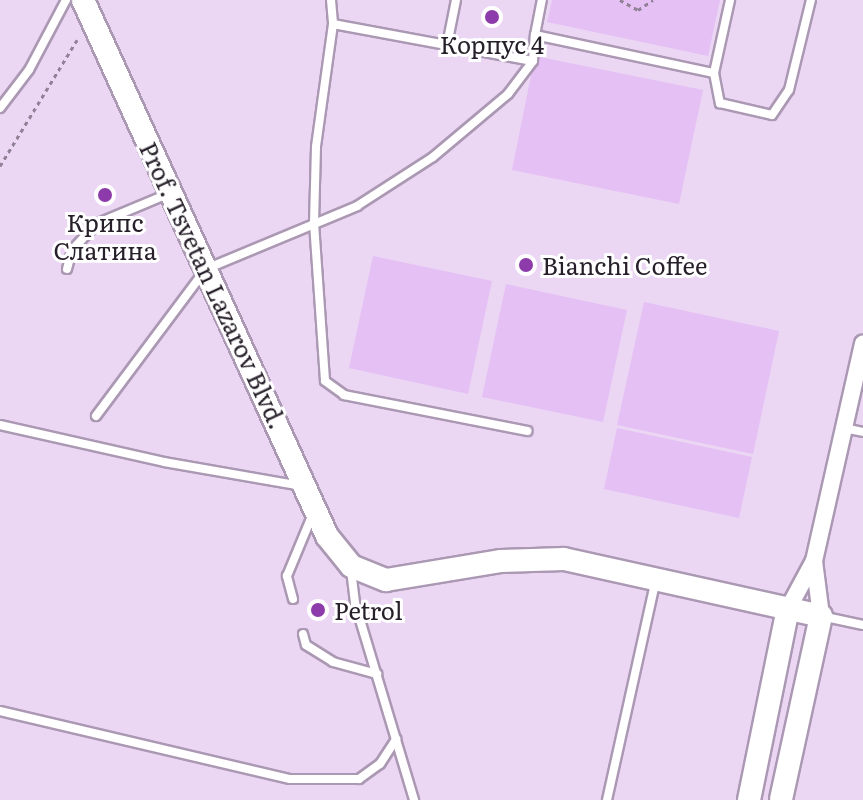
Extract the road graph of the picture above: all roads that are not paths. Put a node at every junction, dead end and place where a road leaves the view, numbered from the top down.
1 (66, 0) edge
2 (331, 0) edge
3 (456, 0) edge
4 (542, 0) edge
5 (730, 0) edge
6 (811, 0) edge
7 (86, 8) edge
8 (333, 24) junction
9 (535, 35) junction
10 (447, 45) junction
11 (533, 61) junction
12 (714, 73) junction
13 (0, 108) edge
14 (171, 193) junction
15 (314, 223) junction
16 (67, 269) dead end
17 (206, 269) junction
18 (863, 343) edge
19 (96, 416) dead end
20 (0, 425) edge
21 (844, 428) junction
22 (528, 431) dead end
23 (863, 432) edge
24 (306, 487) junction
25 (315, 508) junction
26 (814, 561) junction
27 (351, 566) junction
28 (656, 578) junction
29 (293, 599) dead end
30 (788, 609) junction
31 (821, 616) junction
32 (863, 625) edge
33 (303, 634) dead end
34 (377, 674) junction
35 (0, 711) edge
36 (396, 739) junction
37 (414, 800) edge
38 (607, 800) edge
39 (749, 800) edge
40 (781, 800) edge

1 - 13 lane
2 - 8 lane
3 - 10 lane
4 - 9 lane
5 - 12 lane
6 - 12 lane
7 - 14 street, Prof. Tsvetan Lazarov Blvd.
8 - 10 lane
8 - 15 lane
9 - 11 lane
9 - 12 lane
10 - 11 lane
11 - 15 lane
14 - 16 lane
14 - 17 street, Prof. Tsvetan Lazarov Blvd.
15 - 17 lane
15 - 22 lane
17 - 19 lane
17 - 24 street, Prof. Tsvetan Lazarov Blvd.
18 - 21 street
20 - 24 lane
21 - 23 lane
21 - 26 street
24 - 25 street, Prof. Tsvetan Lazarov Blvd.
25 - 27 street, Prof. Tsvetan Lazarov Blvd.
25 - 29 lane
26 - 30 street
26 - 31 street
27 - 28 street
27 - 34 lane
28 - 30 street
28 - 38 lane
30 - 31 street
30 - 39 street
31 - 32 lane
31 - 40 street
33 - 34 lane
34 - 36 lane
35 - 36 lane
36 - 37 lane

